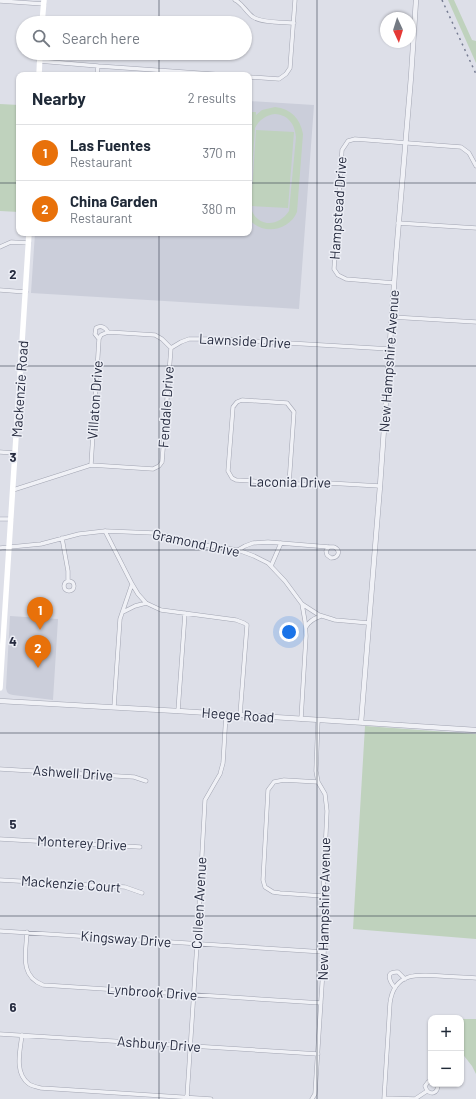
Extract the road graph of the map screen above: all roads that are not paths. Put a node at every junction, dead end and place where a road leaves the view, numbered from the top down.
1 (235, 0) edge
2 (295, 0) edge
3 (416, 0) edge
4 (0, 1) edge
5 (44, 2) edge
6 (43, 16) edge
7 (294, 23) junction
8 (39, 61) joint
9 (98, 66) junction
10 (148, 69) junction
11 (39, 72) edge
12 (97, 72) edge
13 (148, 72) edge
14 (179, 72) edge
15 (252, 77) edge
16 (405, 143) junction
17 (476, 166) edge
18 (398, 224) junction
19 (476, 228) edge
20 (30, 236) edge
21 (29, 243) junction
22 (0, 246) edge
23 (394, 283) junction
24 (0, 290) edge
25 (26, 292) junction
26 (392, 317) junction
27 (476, 322) edge
28 (108, 332) junction
29 (99, 339) junction
30 (171, 348) junction
31 (390, 349) junction
32 (0, 452) edge
33 (16, 453) junction
34 (91, 465) junction
35 (290, 484) junction
36 (380, 486) junction
37 (13, 490) junction
38 (0, 519) edge
39 (11, 519) junction
40 (105, 531) junction
41 (62, 538) junction
42 (281, 543) junction
43 (9, 547) junction
44 (329, 547) dead end
45 (0, 548) edge
46 (238, 550) junction
47 (271, 566) junction
48 (68, 581) dead end
49 (132, 584) junction
50 (146, 603) junction
51 (302, 604) junction
52 (123, 612) junction
53 (185, 613) junction
54 (321, 616) junction
55 (369, 623) junction
56 (306, 628) junction
57 (0, 688) edge
58 (0, 701) edge
59 (114, 707) junction
60 (178, 711) junction
61 (226, 714) junction
62 (240, 715) junction
63 (301, 719) junction
64 (318, 720) junction
65 (361, 723) junction
66 (476, 730) edge
67 (0, 769) edge
68 (146, 781) dead end
69 (318, 782) junction
70 (0, 839) edge
71 (140, 847) dead end
72 (0, 880) edge
73 (142, 893) dead end
74 (323, 896) junction
75 (0, 931) edge
76 (27, 932) junction
77 (197, 944) junction
78 (324, 952) junction
79 (476, 978) edge
80 (405, 979) junction
81 (395, 988) junction
82 (194, 995) junction
83 (321, 1003) junction
84 (0, 1034) edge
85 (22, 1035) junction
86 (190, 1045) junction
87 (318, 1054) junction
88 (428, 1083) edge
89 (438, 1087) edge
90 (427, 1091) junction
91 (186, 1097) junction
92 (385, 1098) edge
93 (211, 1099) edge
94 (312, 1099) edge

1 - 7 street
2 - 7 street
3 - 16 street, New Hampshire Avenue
4 - 5 street
5 - 6 main road
7 - 15 street
8 - 9 street
8 - 11 main road
9 - 10 street
9 - 12 street
10 - 13 street
10 - 14 street
16 - 17 street
16 - 18 street, New Hampshire Avenue
16 - 23 street, Hampstead Drive
18 - 19 street
18 - 23 street, New Hampshire Avenue
20 - 21 main road, Mackenzie Road
21 - 22 street
21 - 25 main road, Mackenzie Road
23 - 26 street, New Hampshire Avenue
24 - 25 street
25 - 33 main road, Mackenzie Road
26 - 27 street
26 - 31 street, New Hampshire Avenue
28 - 29 street, Villaton Drive
28 - 29 street
28 - 30 street
29 - 34 street, Villaton Drive
30 - 31 street, Lawnside Drive
30 - 34 street, Fendale Drive
31 - 36 street, New Hampshire Avenue
32 - 33 street
33 - 37 main road, Mackenzie Road
34 - 37 street
35 - 35 street, Laconia Drive
35 - 36 street, Laconia Drive
36 - 55 street, New Hampshire Avenue
37 - 39 main road, Mackenzie Road
38 - 39 street
39 - 43 main road, Mackenzie Road
40 - 41 street, Gramond Drive
40 - 46 street, Gramond Drive
40 - 49 street
41 - 43 street, Gramond Drive
41 - 48 street
42 - 44 street
42 - 46 street
42 - 47 street
43 - 45 street, Gramond Drive
43 - 57 main road, Mackenzie Road
46 - 47 street, Gramond Drive
47 - 51 street, Gramond Drive
49 - 50 street
49 - 52 street
50 - 52 street
50 - 53 street
51 - 54 street, Gramond Drive
51 - 56 street
52 - 59 street
53 - 60 street
53 - 62 street
54 - 55 street, Gramond Drive
54 - 56 street
55 - 65 street, New Hampshire Avenue
56 - 63 street
58 - 59 street, Heege Road
59 - 60 street, Heege Road
60 - 61 street, Heege Road
61 - 62 street, Heege Road
61 - 77 street, Colleen Avenue
62 - 63 street, Heege Road
63 - 64 street, Heege Road
64 - 65 street, Heege Road
64 - 69 street, New Hampshire Avenue
65 - 66 street, Heege Road
67 - 68 street, Ashwell Drive
69 - 74 street, New Hampshire Avenue
69 - 74 street
70 - 71 street, Monterey Drive
72 - 73 street, Mackenzie Court
74 - 78 street, New Hampshire Avenue
75 - 76 street, Kingsway Drive
76 - 77 street, Kingsway Drive
76 - 82 street, Lynbrook Drive
77 - 78 street, Kingsway Drive
77 - 82 street, Colleen Avenue
78 - 83 street, New Hampshire Avenue
79 - 80 street
80 - 81 street
80 - 81 street
81 - 92 street
82 - 83 street, Lynbrook Drive
82 - 86 street, Colleen Avenue
83 - 87 street, New Hampshire Avenue
84 - 85 street, Ashbury Drive
85 - 86 street, Ashbury Drive
85 - 91 street
86 - 87 street, Ashbury Drive
86 - 91 street, Colleen Avenue
87 - 94 street, New Hampshire Avenue
88 - 90 street
89 - 90 street
90 - 92 street
91 - 93 street

